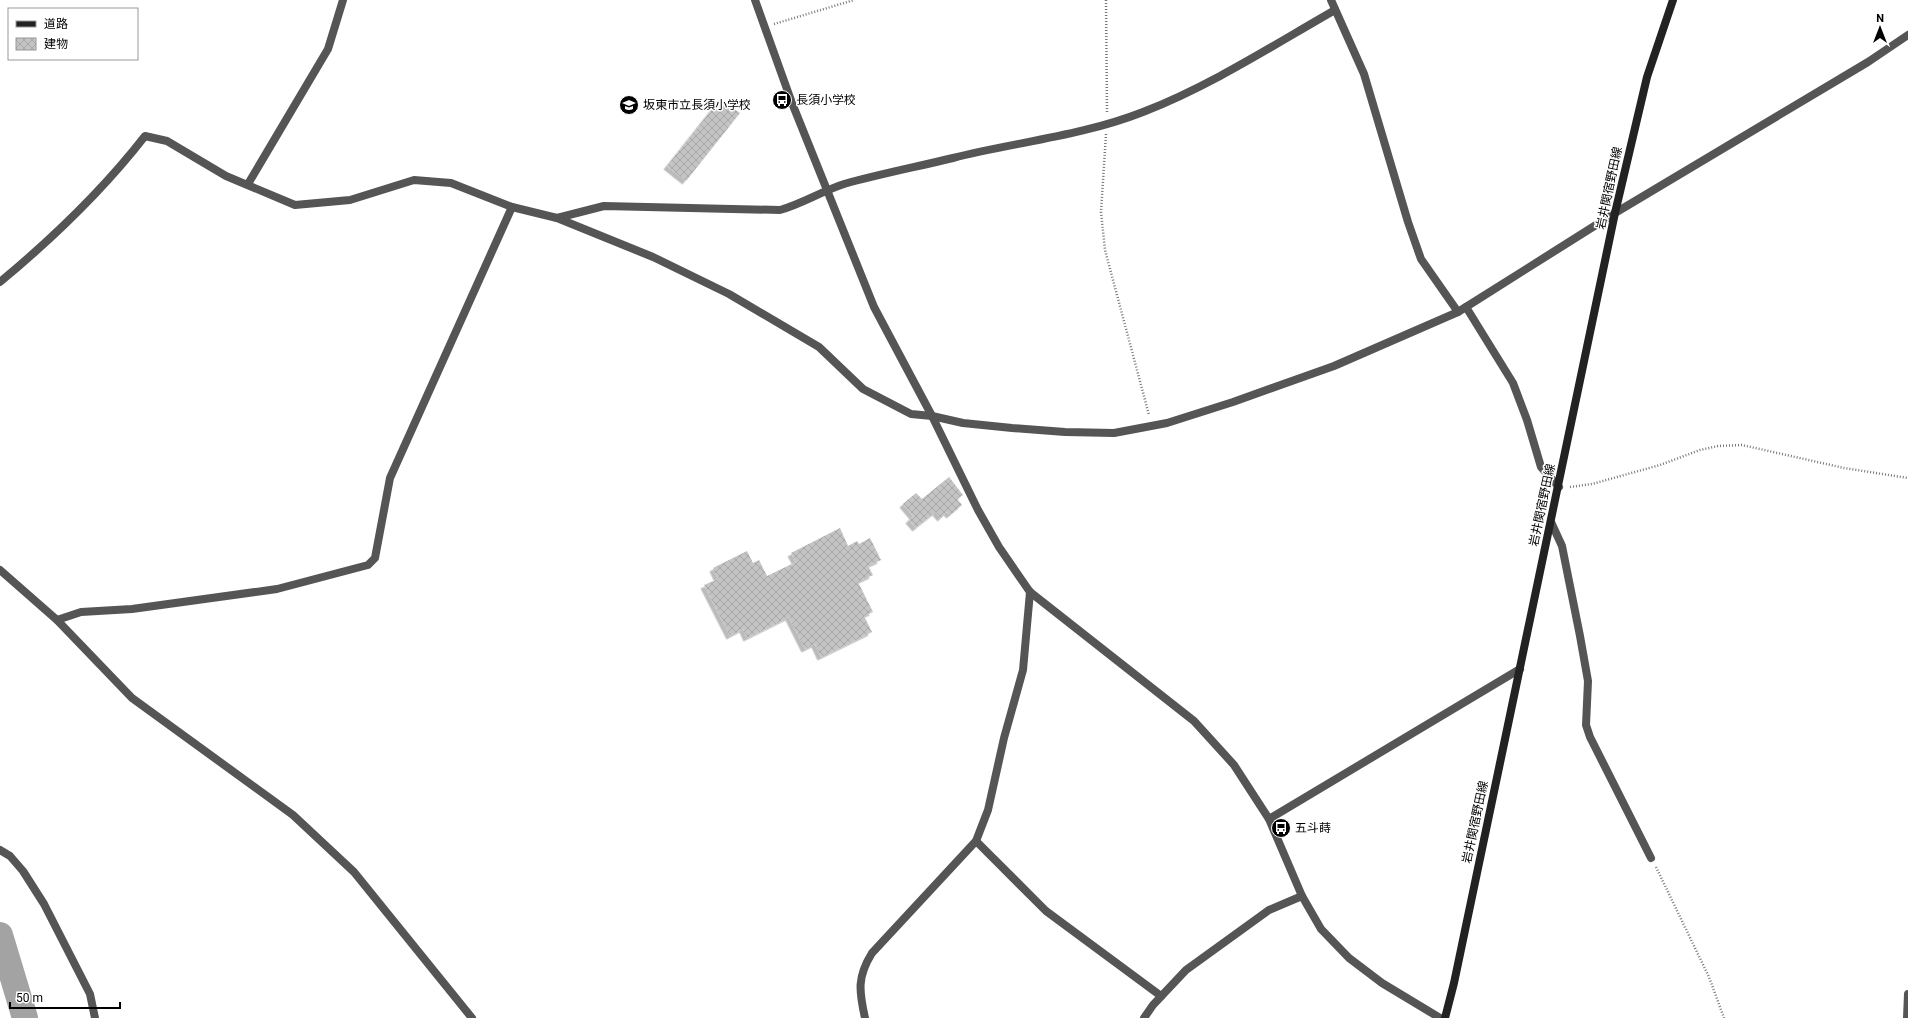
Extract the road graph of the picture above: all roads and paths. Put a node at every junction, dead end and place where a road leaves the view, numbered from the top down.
1 (343, 0) edge
2 (755, 0) edge
3 (854, 0) edge
4 (1106, 0) edge
5 (1331, 0) edge
6 (1673, 0) edge
7 (1335, 10) junction
8 (765, 26) junction
9 (1908, 35) edge
10 (1107, 124) junction
11 (248, 184) junction
12 (827, 191) junction
13 (512, 207) junction
14 (1615, 213) junction
15 (557, 218) junction
16 (0, 282) edge
17 (1466, 307) junction
18 (1458, 312) junction
19 (932, 416) junction
20 (1152, 426) junction
21 (1908, 478) edge
22 (1559, 487) junction
23 (1551, 522) junction
24 (0, 570) edge
25 (1030, 592) junction
26 (57, 620) junction
27 (1520, 669) junction
28 (1269, 819) junction
29 (976, 841) junction
30 (0, 850) edge
31 (1651, 858) joint
32 (1302, 896) junction
33 (1908, 994) edge
34 (1161, 996) junction
35 (94, 1018) edge
36 (472, 1018) edge
37 (865, 1018) edge
38 (1144, 1018) edge
39 (1440, 1018) edge
40 (1445, 1018) edge
41 (1724, 1018) edge
42 (1907, 1018) edge

1 - 11 street
2 - 8 street
3 - 8 path
4 - 10 path
5 - 7 street
6 - 14 main road, 岩井関宿野田線
7 - 10 street
7 - 18 street
8 - 12 street
9 - 14 street
10 - 12 street
10 - 20 path
11 - 13 street
11 - 16 street
12 - 15 street
12 - 19 street
13 - 15 street
13 - 26 street
14 - 17 street
14 - 22 main road, 岩井関宿野田線
15 - 19 street
17 - 18 street
17 - 22 street
18 - 20 street
19 - 20 street
19 - 25 street
21 - 22 path
22 - 23 main road, 岩井関宿野田線
23 - 27 main road, 岩井関宿野田線
23 - 31 street
24 - 26 street
25 - 28 street
25 - 29 street
26 - 36 street
27 - 28 street
27 - 40 main road, 岩井関宿野田線
28 - 32 street
29 - 34 street
29 - 37 street
30 - 35 street
31 - 41 path
32 - 34 street
32 - 39 street
33 - 42 street
34 - 38 street

